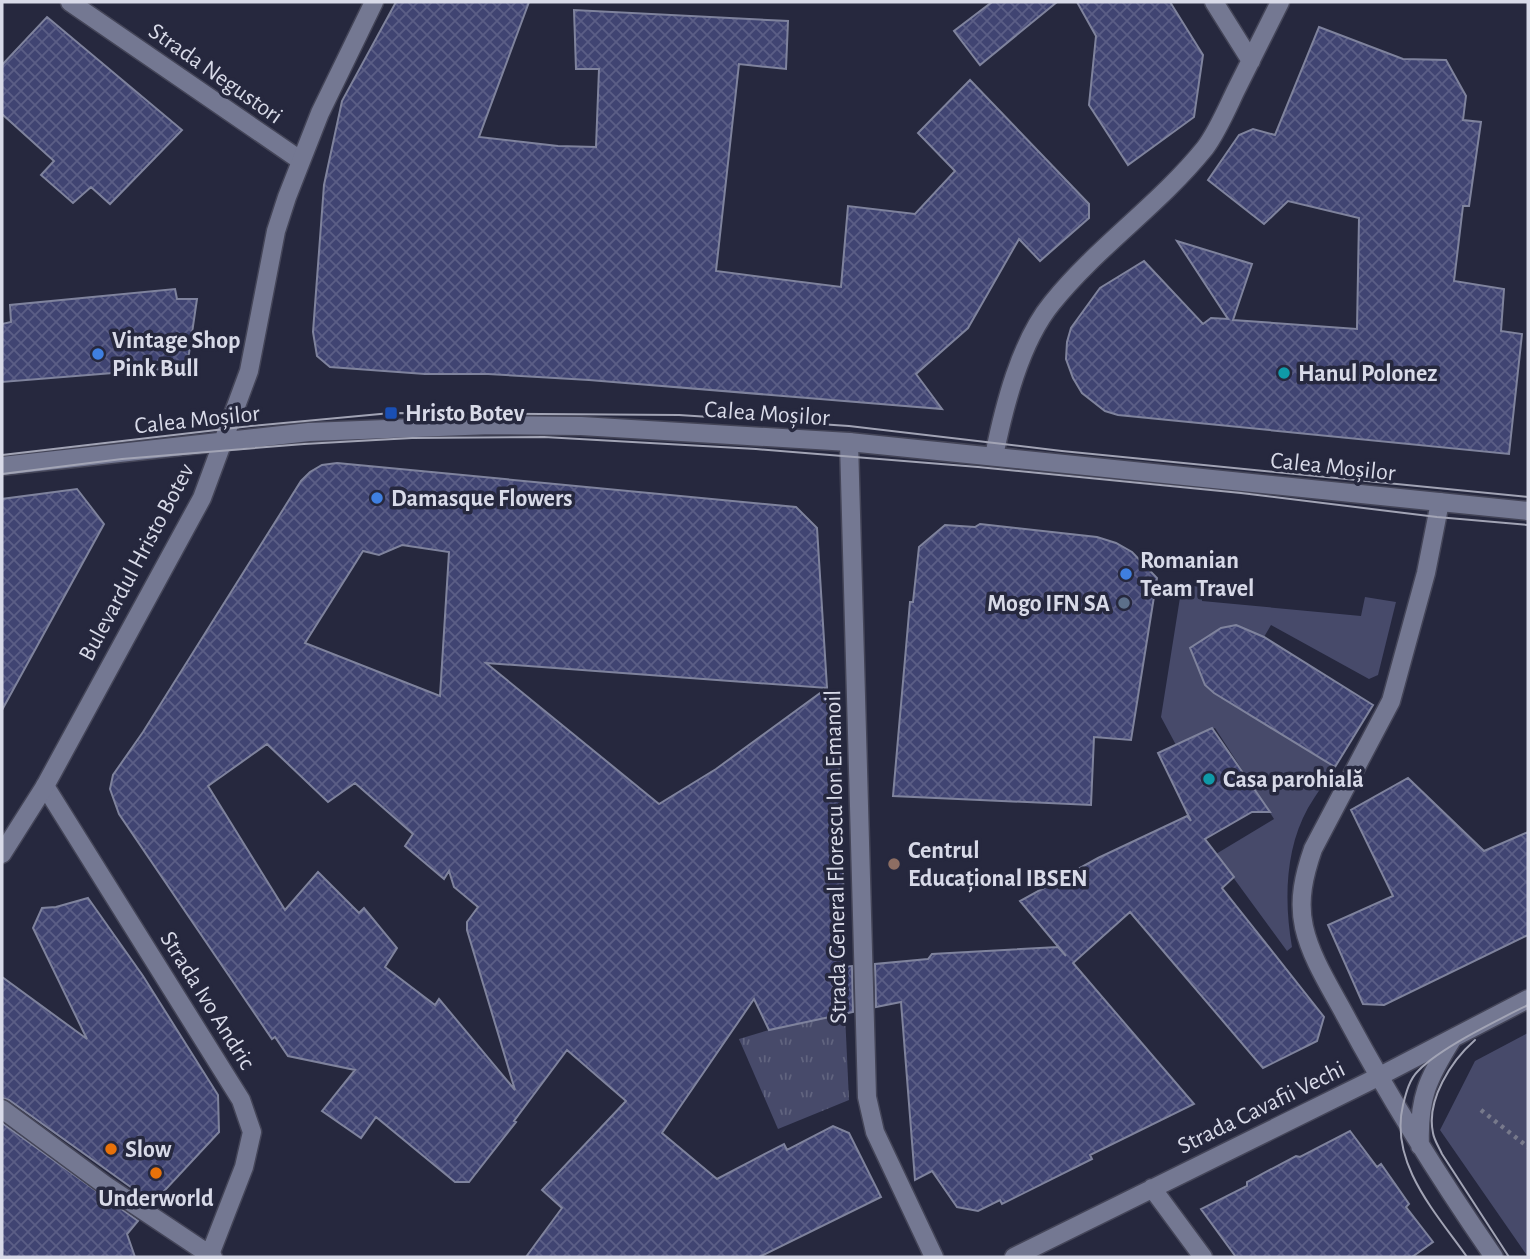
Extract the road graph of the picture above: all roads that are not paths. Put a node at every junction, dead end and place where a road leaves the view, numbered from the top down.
1 (70, 2) edge
2 (374, 2) edge
3 (1214, 2) edge
4 (1280, 2) edge
5 (1251, 61) junction
6 (300, 160) junction
7 (224, 440) junction
8 (849, 442) junction
9 (994, 456) junction
10 (2, 466) edge
11 (1440, 502) junction
12 (1528, 511) edge
13 (44, 786) junction
14 (2, 854) edge
15 (1528, 999) edge
16 (1453, 1038) junction
17 (1378, 1077) junction
18 (2, 1109) edge
19 (1420, 1147) junction
20 (1152, 1188) junction
21 (1485, 1254) edge
22 (211, 1257) edge
23 (934, 1257) edge
24 (1014, 1257) edge
25 (1203, 1257) edge

1 - 6 street, Strada Negustori
2 - 6 street, Bulevardul Hristo Botev
3 - 5 street
4 - 5 street
5 - 9 street
6 - 7 street, Bulevardul Hristo Botev
7 - 8 street, Calea Moșilor
7 - 10 street, Calea Moșilor
7 - 13 street, Bulevardul Hristo Botev
8 - 9 street, Calea Moșilor
8 - 23 street, Strada General Florescu Ion Emanoil
9 - 11 street, Calea Moșilor
11 - 12 street, Calea Moșilor
11 - 17 street
13 - 14 street, Bulevardul Hristo Botev
13 - 22 street, Strada Ivo Andric
15 - 16 street, Strada Cavafii Vechi
16 - 17 street, Strada Cavafii Vechi
16 - 19 street
17 - 19 street
17 - 20 street, Strada Cavafii Vechi
18 - 22 street
19 - 21 street
20 - 24 street, Strada Cavafii Vechi
20 - 25 street

